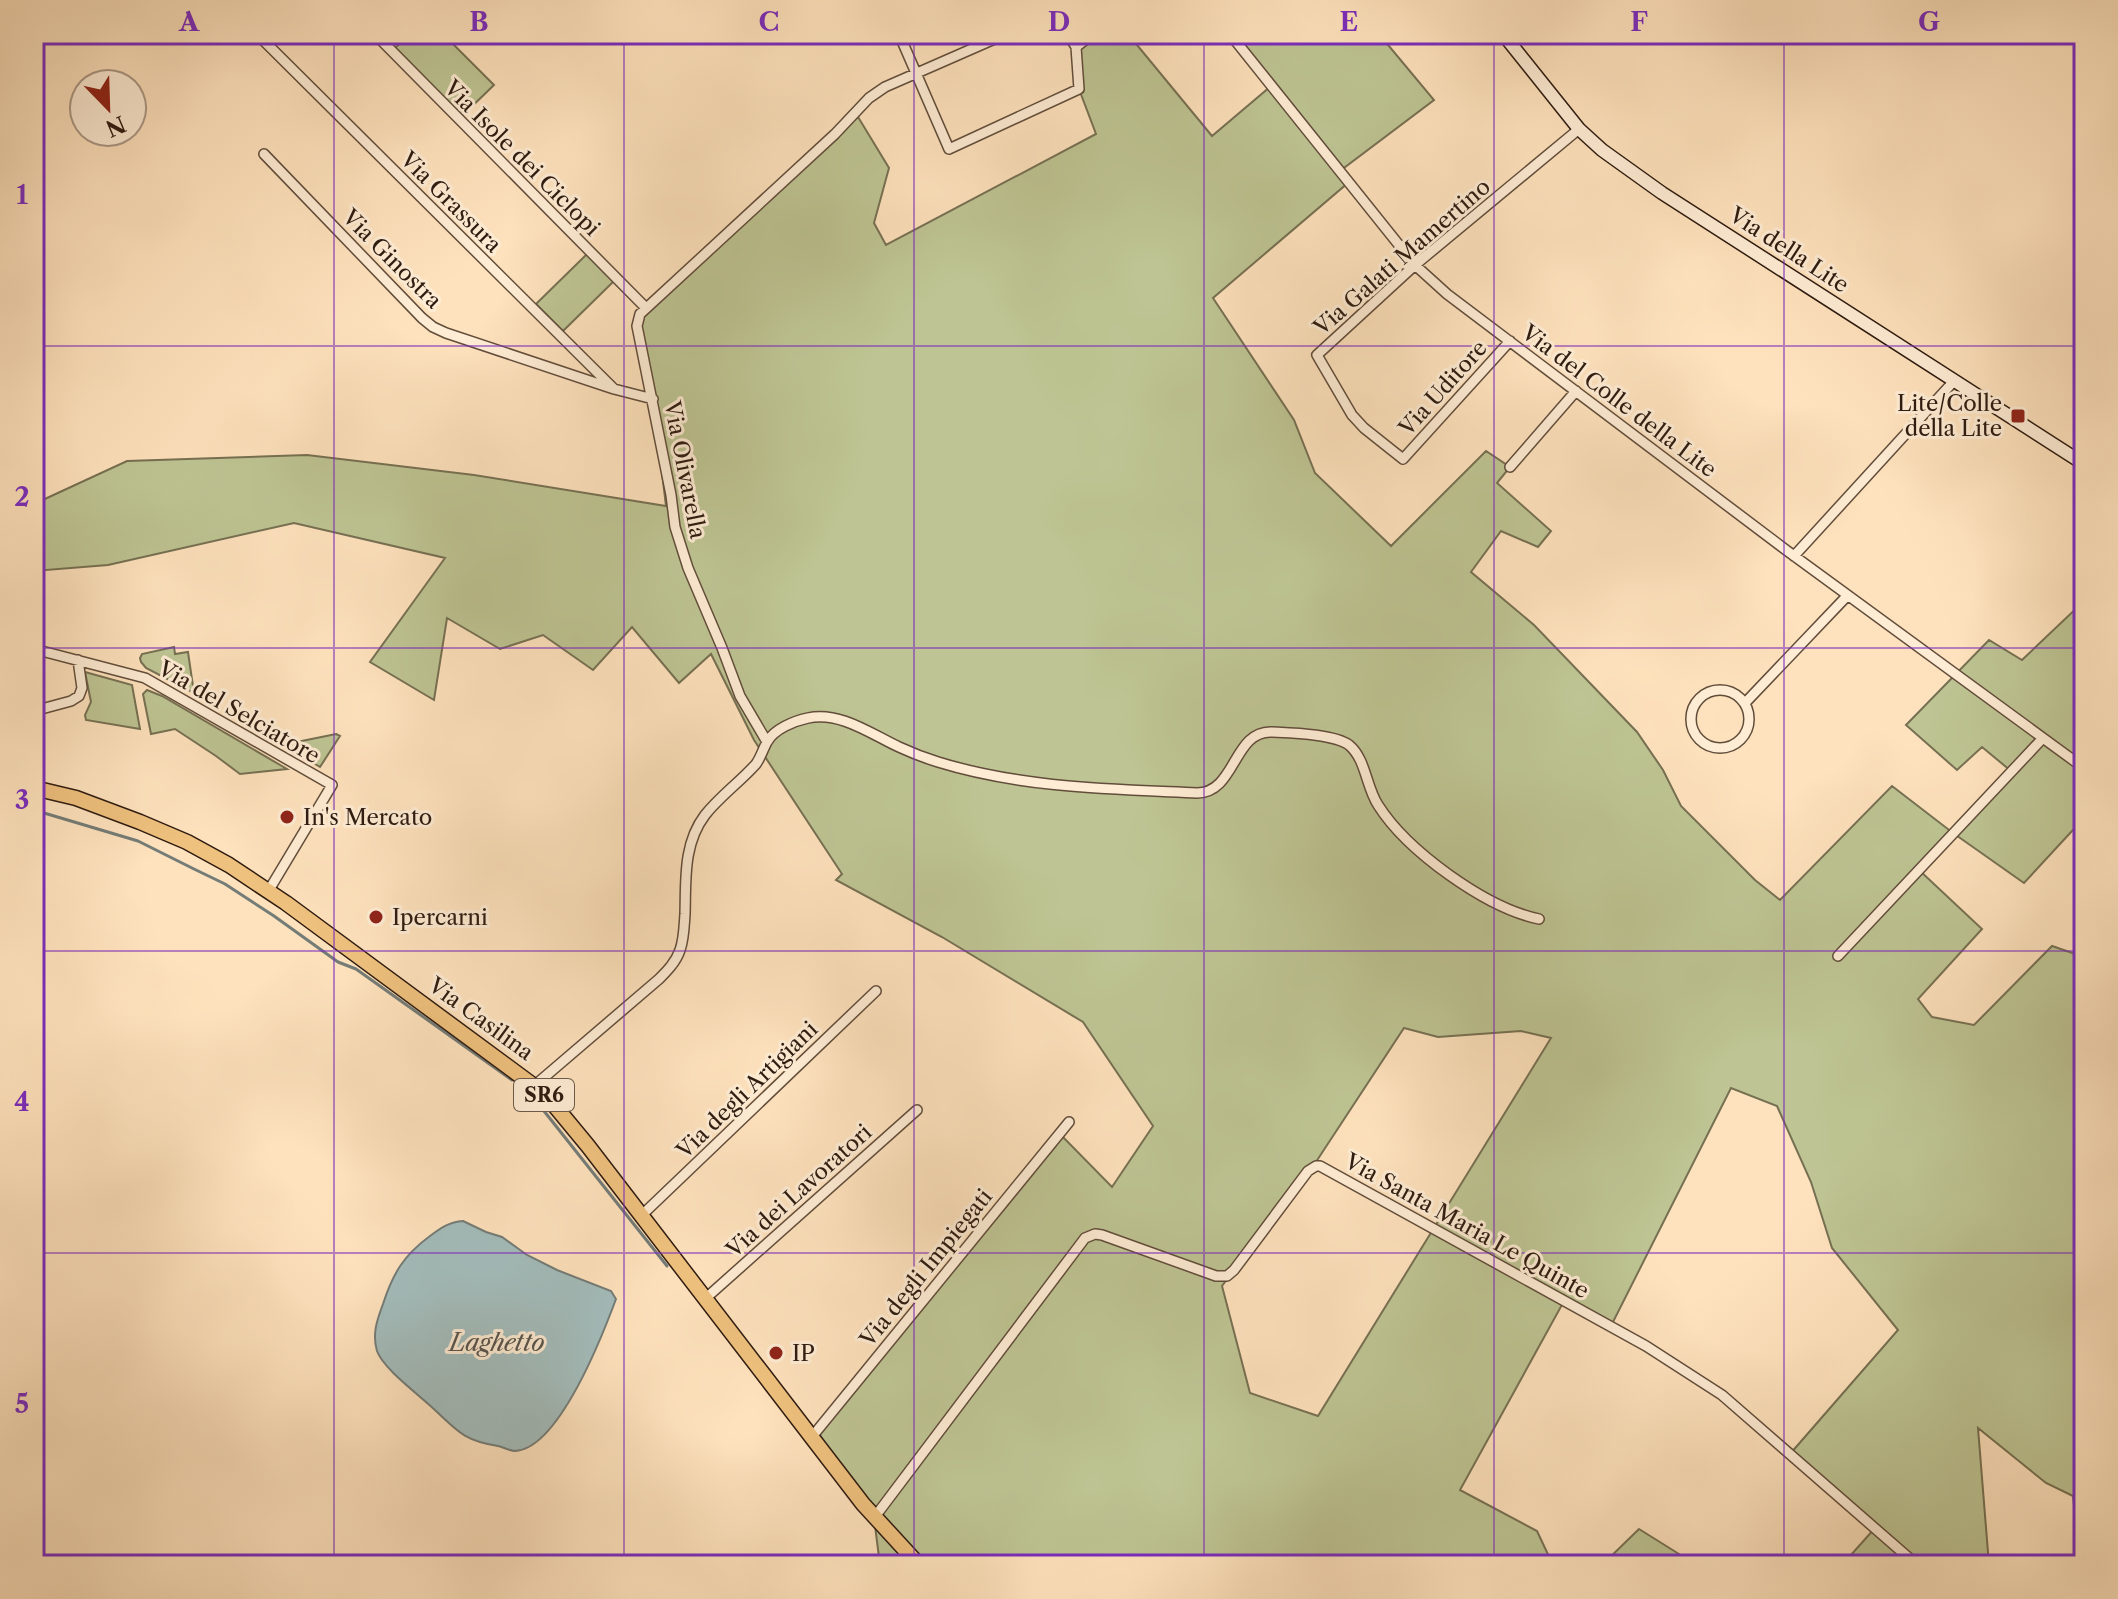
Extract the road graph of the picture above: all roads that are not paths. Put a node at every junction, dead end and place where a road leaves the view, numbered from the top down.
1 (375, 34) edge
2 (899, 34) edge
3 (1006, 34) edge
4 (1068, 34) edge
5 (1093, 34) edge
6 (1230, 34) edge
7 (1503, 34) edge
8 (263, 40) dead end
9 (1076, 47) junction
10 (915, 75) junction
11 (1579, 129) junction
12 (264, 154) dead end
13 (1415, 265) junction
14 (646, 308) junction
15 (1510, 341) junction
16 (1954, 381) junction
17 (614, 389) junction
18 (1576, 391) junction
19 (653, 399) junction
20 (1403, 459) joint
21 (2084, 464) edge
22 (1510, 467) dead end
23 (1794, 556) junction
24 (1847, 596) junction
25 (34, 649) edge
26 (78, 660) junction
27 (1745, 703) junction
28 (34, 711) edge
29 (2043, 738) junction
30 (767, 742) junction
31 (2084, 768) edge
32 (34, 788) edge
33 (269, 890) junction
34 (1539, 919) dead end
35 (1838, 956) dead end
36 (876, 991) dead end
37 (534, 1086) junction
38 (917, 1110) dead end
39 (1069, 1122) dead end
40 (642, 1215) junction
41 (706, 1298) junction
42 (811, 1438) junction
43 (874, 1518) junction
44 (919, 1565) edge
45 (1917, 1565) edge

1 - 14 street, Via Isole dei Ciclopi
2 - 10 street
3 - 10 street
4 - 9 street
5 - 9 street
6 - 13 street, Via del Colle della Lite
7 - 11 street, Via della Lite
8 - 17 street, Via Grassura
9 - 10 street
10 - 14 street
11 - 13 street, Via Galati Mamertino
11 - 16 street, Via della Lite
12 - 17 street, Via Ginostra
13 - 15 street, Via del Colle della Lite
13 - 20 street, Via Galati Mamertino
14 - 19 street, Via Olivarella
15 - 18 street, Via del Colle della Lite
15 - 20 street, Via Uditore
16 - 21 street, Via della Lite
16 - 23 street
17 - 19 street, Via Ginostra
18 - 22 street
18 - 23 street, Via del Colle della Lite
19 - 30 street, Via Olivarella
23 - 24 street, Via del Colle della Lite
24 - 27 street
24 - 29 street, Via del Colle della Lite
25 - 26 street, Via del Selciatore
26 - 28 street
26 - 33 street, Via del Selciatore
27 - 27 street
29 - 31 street, Via del Colle della Lite
29 - 35 street
30 - 34 street
30 - 37 street
32 - 33 main road, Via Casilina / SR6
33 - 37 main road, Via Casilina / SR6
36 - 40 street, Via degli Artigiani
37 - 40 main road, Via Casilina / SR6
38 - 41 street, Via dei Lavoratori
39 - 42 street, Via degli Impiegati
40 - 41 main road, Via Casilina / SR6
41 - 42 main road, Via Casilina / SR6
42 - 43 main road, Via Casilina / SR6
43 - 44 main road, Via Casilina / SR6
43 - 45 street, Via Santa Maria Le Quinte

